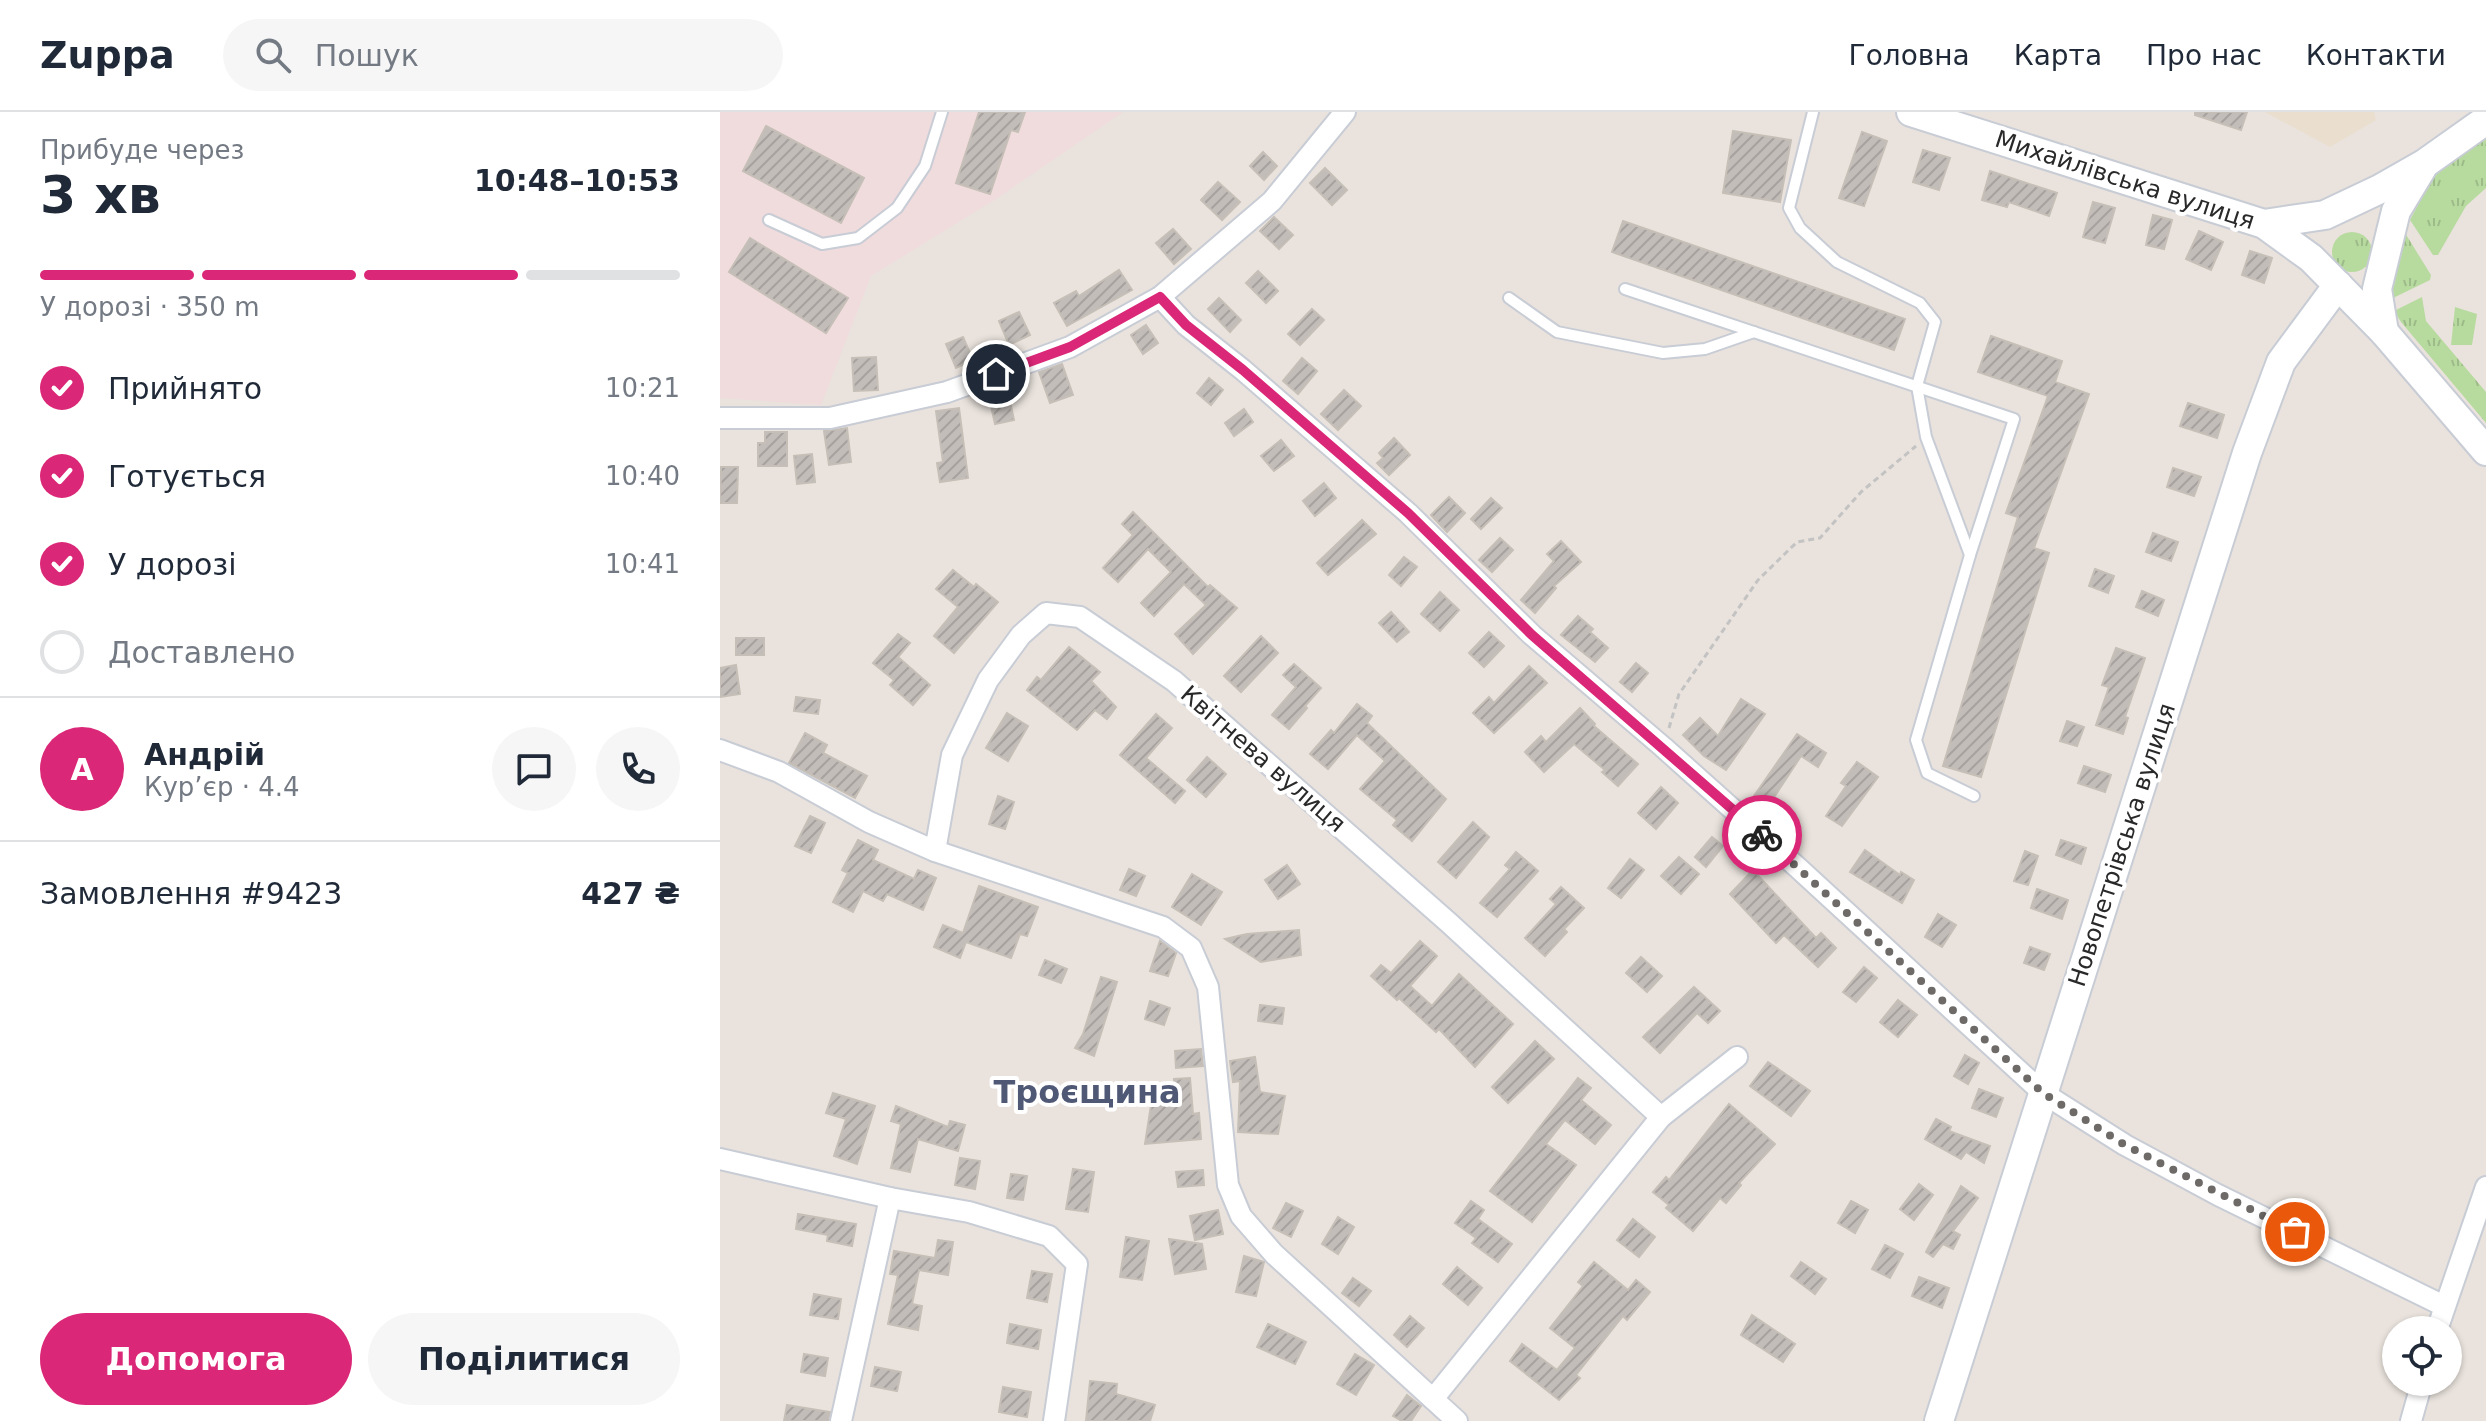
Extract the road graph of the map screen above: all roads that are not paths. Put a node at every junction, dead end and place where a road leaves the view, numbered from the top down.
1 (942, 112) edge
2 (1345, 112) edge
3 (1813, 112) edge
4 (1911, 112) edge
5 (2486, 120) edge
6 (2424, 164) junction
7 (769, 220) dead end
8 (2264, 224) junction
9 (2338, 285) junction
10 (1625, 289) dead end
11 (1160, 297) junction
12 (1509, 298) dead end
13 (1754, 332) junction
14 (2384, 332) junction
15 (1917, 386) junction
16 (720, 418) edge
17 (2486, 451) edge
18 (1970, 555) junction
19 (720, 750) edge
20 (1974, 796) dead end
21 (935, 851) junction
22 (1737, 1057) dead end
23 (2043, 1093) junction
24 (1661, 1117) junction
25 (720, 1159) edge
26 (2486, 1187) edge
27 (890, 1198) junction
28 (2444, 1306) junction
29 (2441, 1316) edge
30 (2418, 1396) edge
31 (1433, 1399) junction
32 (841, 1421) edge
33 (1054, 1421) edge
34 (1457, 1421) edge
35 (1939, 1421) edge
36 (2411, 1421) edge

1 - 7 lane
2 - 11 street
3 - 15 lane
4 - 8 street, Михайлівська вулиця
5 - 6 street
6 - 8 street
6 - 14 street
8 - 9 street, Михайлівська вулиця
9 - 14 street, Михайлівська вулиця
9 - 23 street, Новопетрівська вулиця
10 - 13 lane
11 - 16 street
11 - 23 street
12 - 13 lane
13 - 15 lane
14 - 17 street, Михайлівська вулиця
15 - 18 lane
15 - 18 lane
18 - 20 lane
19 - 21 street
21 - 24 street, Квітнева вулиця
21 - 31 street
22 - 24 street
23 - 28 street
23 - 35 street, Новопетрівська вулиця
24 - 31 street
25 - 27 street
26 - 28 street
27 - 32 street
27 - 33 street
28 - 29 street
30 - 36 street
31 - 34 street

